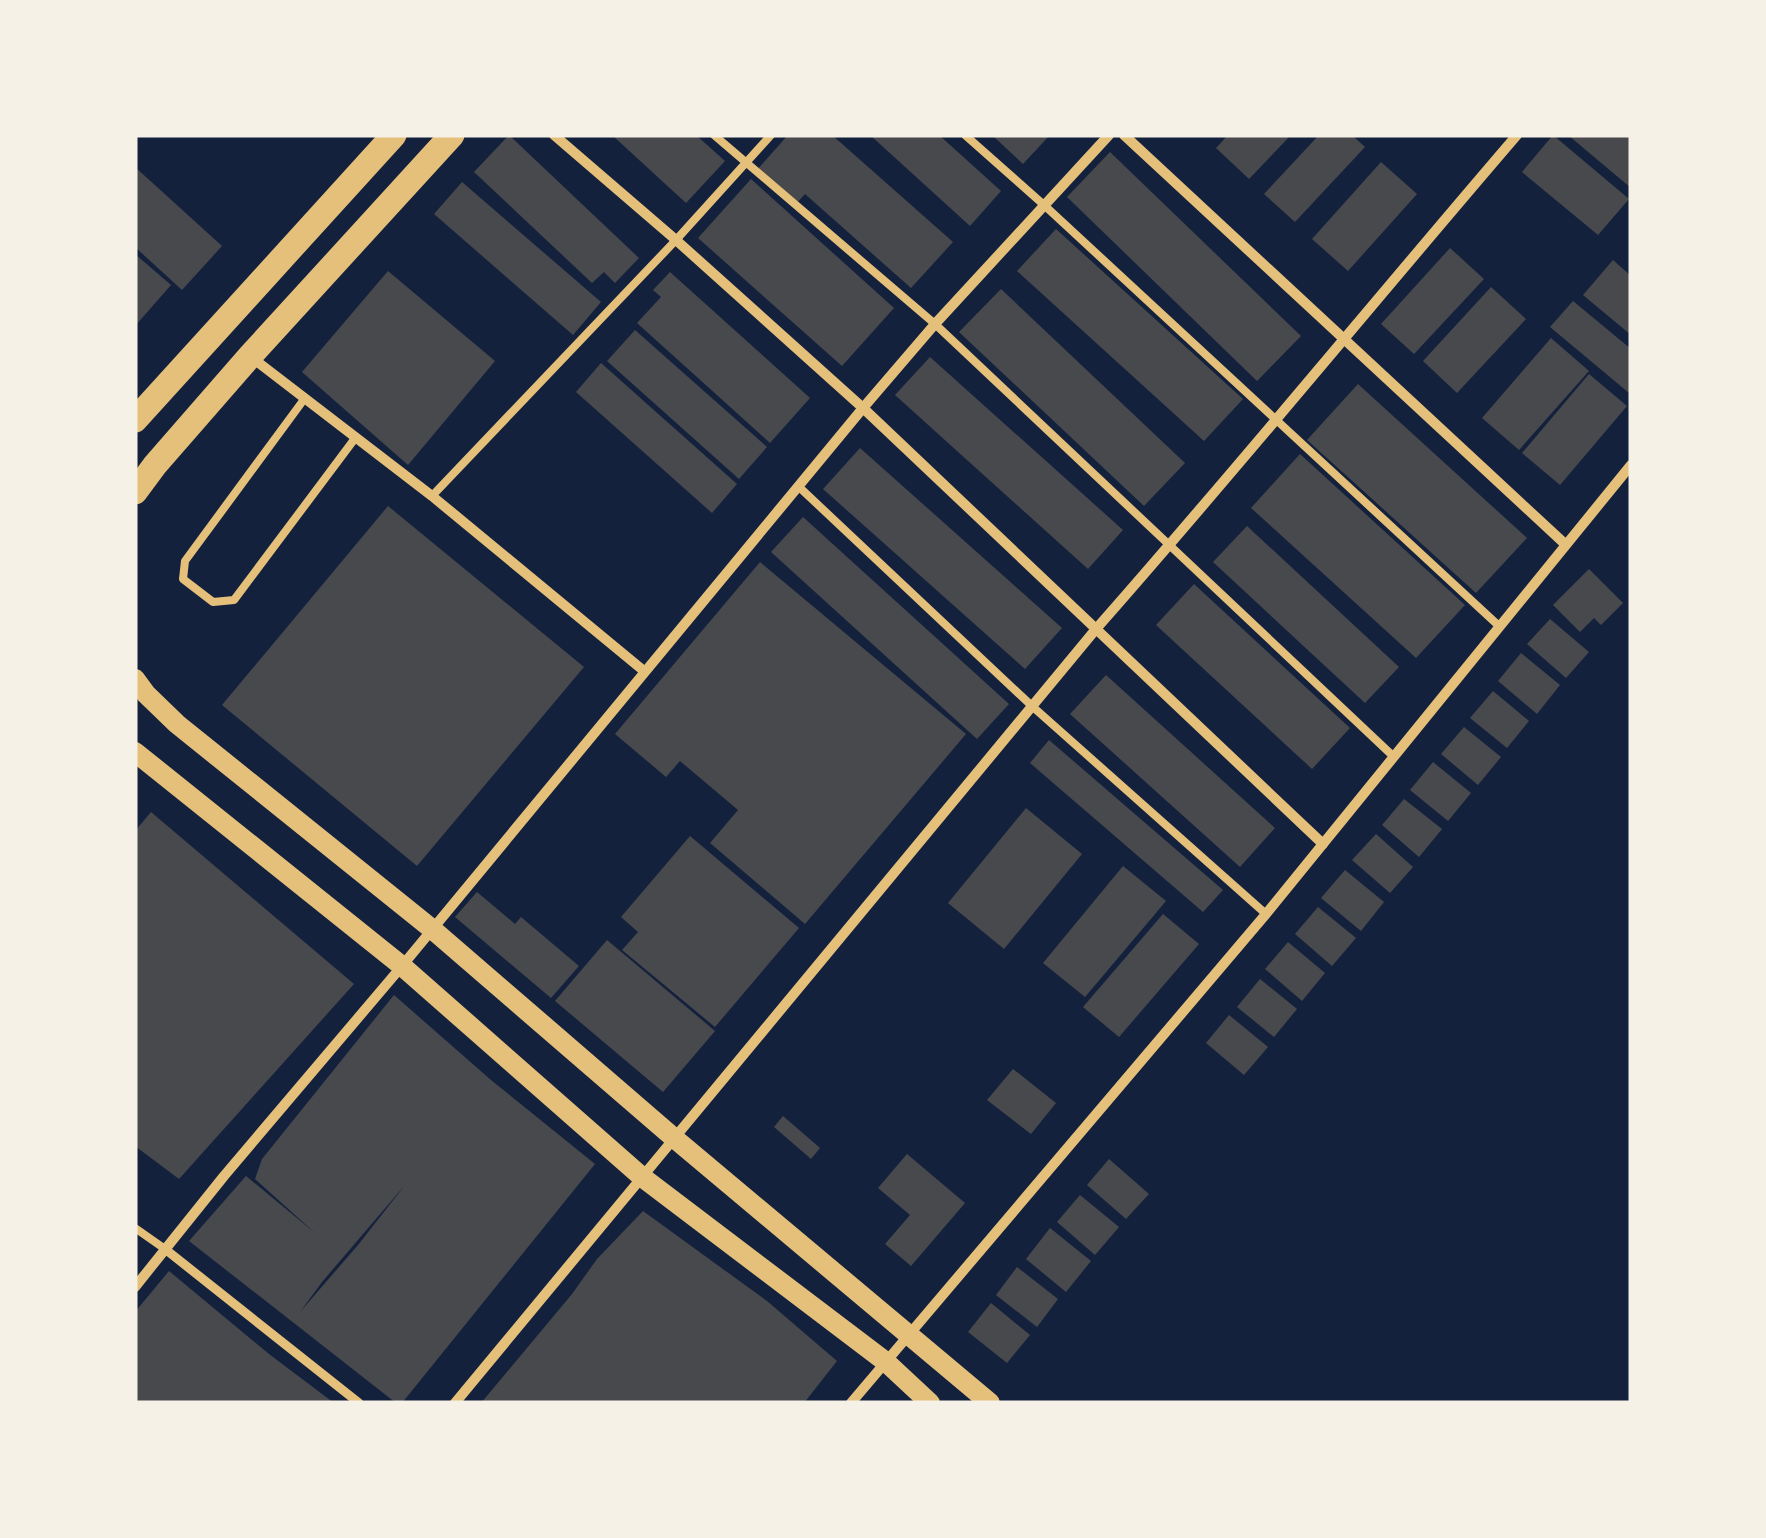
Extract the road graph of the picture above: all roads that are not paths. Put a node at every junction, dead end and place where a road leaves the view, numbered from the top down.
1 (394, 135) edge
2 (452, 135) edge
3 (554, 135) edge
4 (714, 135) edge
5 (771, 135) edge
6 (965, 135) edge
7 (1109, 135) edge
8 (1124, 135) edge
9 (1517, 135) edge
10 (745, 163) junction
11 (1044, 205) junction
12 (676, 240) junction
13 (935, 324) junction
14 (1342, 338) junction
15 (250, 356) junction
16 (305, 398) junction
17 (863, 408) junction
18 (135, 420) edge
19 (1276, 421) junction
20 (356, 437) junction
21 (1631, 465) edge
22 (798, 486) junction
23 (135, 492) edge
24 (432, 496) junction
25 (1170, 544) junction
26 (1565, 544) junction
27 (1499, 626) junction
28 (1096, 629) junction
29 (644, 671) junction
30 (135, 679) edge
31 (1033, 707) junction
32 (135, 752) edge
33 (1393, 756) junction
34 (1323, 844) junction
35 (1266, 914) junction
36 (432, 928) junction
37 (402, 966) junction
38 (674, 1138) junction
39 (642, 1177) junction
40 (135, 1228) edge
41 (165, 1249) junction
42 (135, 1286) edge
43 (908, 1333) junction
44 (886, 1362) junction
45 (359, 1403) edge
46 (455, 1403) edge
47 (851, 1403) edge
48 (930, 1403) edge
49 (990, 1403) edge

1 - 18 main road
2 - 15 main road
3 - 12 street
4 - 10 lane
5 - 10 lane
6 - 11 lane
7 - 11 street
8 - 14 street
9 - 14 street
10 - 12 lane
10 - 13 lane
11 - 13 street
11 - 19 lane
12 - 17 street
12 - 24 lane
13 - 17 street
13 - 25 lane
14 - 19 street
14 - 26 street
15 - 16 street
15 - 23 main road
16 - 20 street
16 - 20 lane
17 - 22 street
17 - 28 street
19 - 25 street
19 - 27 lane
20 - 24 street
21 - 26 street
22 - 29 street
22 - 31 lane
24 - 29 street
25 - 28 street
25 - 33 lane
26 - 27 street
27 - 33 street
28 - 31 street
28 - 34 street
29 - 36 street
30 - 36 main road
31 - 35 lane
31 - 38 street
32 - 37 main road
33 - 34 street
34 - 35 street
35 - 43 street
36 - 37 street
36 - 38 main road
37 - 39 main road
37 - 41 street
38 - 39 street
38 - 43 main road
39 - 44 main road
39 - 46 street
40 - 41 lane
41 - 42 street
41 - 45 street
43 - 44 street
43 - 49 main road
44 - 47 street
44 - 48 main road

